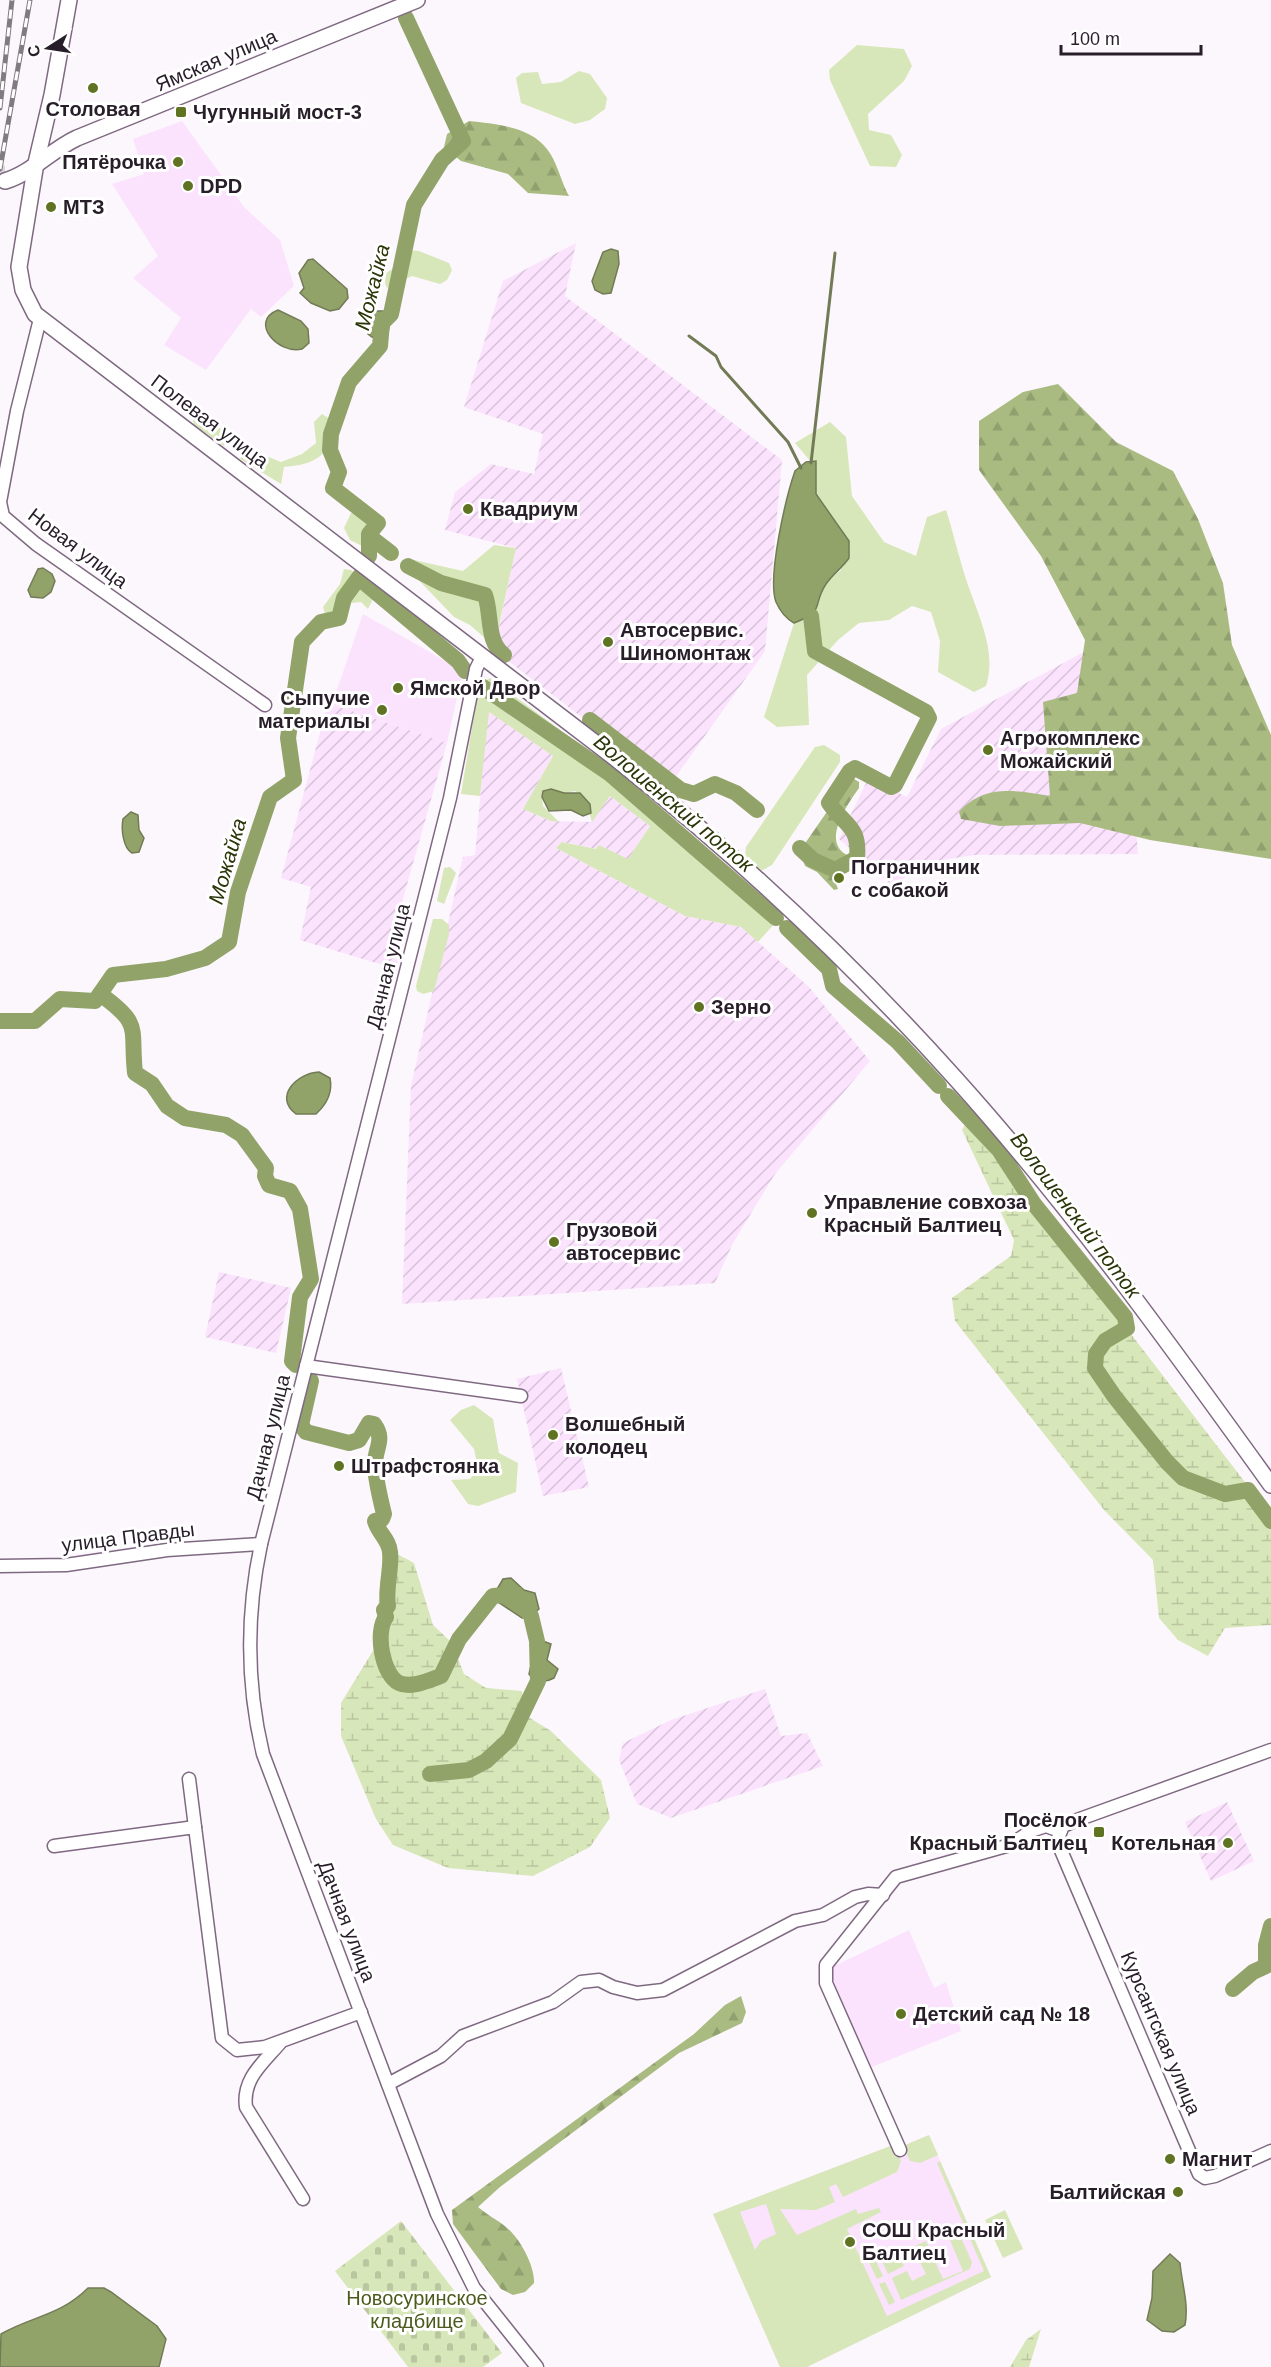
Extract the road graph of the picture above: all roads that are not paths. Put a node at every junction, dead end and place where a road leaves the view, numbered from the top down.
1 (69, 0) edge
2 (417, 0) edge
3 (52, 95) junction
4 (43, 132) junction
5 (77, 138) junction
6 (36, 163) junction
7 (8, 175) junction
8 (28, 208) junction
9 (40, 319) junction
10 (482, 657) junction
11 (265, 705) dead end
12 (306, 1366) junction
13 (520, 1396) dead end
14 (1271, 1485) edge
15 (261, 1544) junction
16 (0, 1566) edge
17 (1271, 1750) edge
18 (189, 1779) dead end
19 (195, 1827) junction
20 (1059, 1833) junction
21 (54, 1846) dead end
22 (883, 1895) junction
23 (361, 2012) junction
24 (282, 2041) junction
25 (388, 2084) junction
26 (900, 2150) dead end
27 (1271, 2151) edge
28 (303, 2199) dead end
29 (537, 2367) edge

1 - 3 main road
2 - 5 main road, Ямская улица
3 - 4 main road, Полевая улица
3 - 5 main road
4 - 6 main road, Полевая улица
4 - 7 main road
5 - 6 main road, Ямская улица
6 - 7 main road, Ямская улица
6 - 8 main road, Полевая улица
7 - 8 main road
8 - 9 main road, Полевая улица
9 - 10 main road, Полевая улица
9 - 11 street, Новая улица
10 - 12 street, Дачная улица
10 - 14 main road, Полевая улица
12 - 13 street
12 - 15 street, Дачная улица
15 - 16 street, улица Правды
15 - 23 street, Дачная улица
17 - 20 street
18 - 19 street
19 - 21 street
19 - 24 street
20 - 22 street
20 - 27 street, Курсантская улица
22 - 25 street
22 - 26 street
23 - 24 street
23 - 25 street, Дачная улица
24 - 28 street
25 - 29 street, Дачная улица

